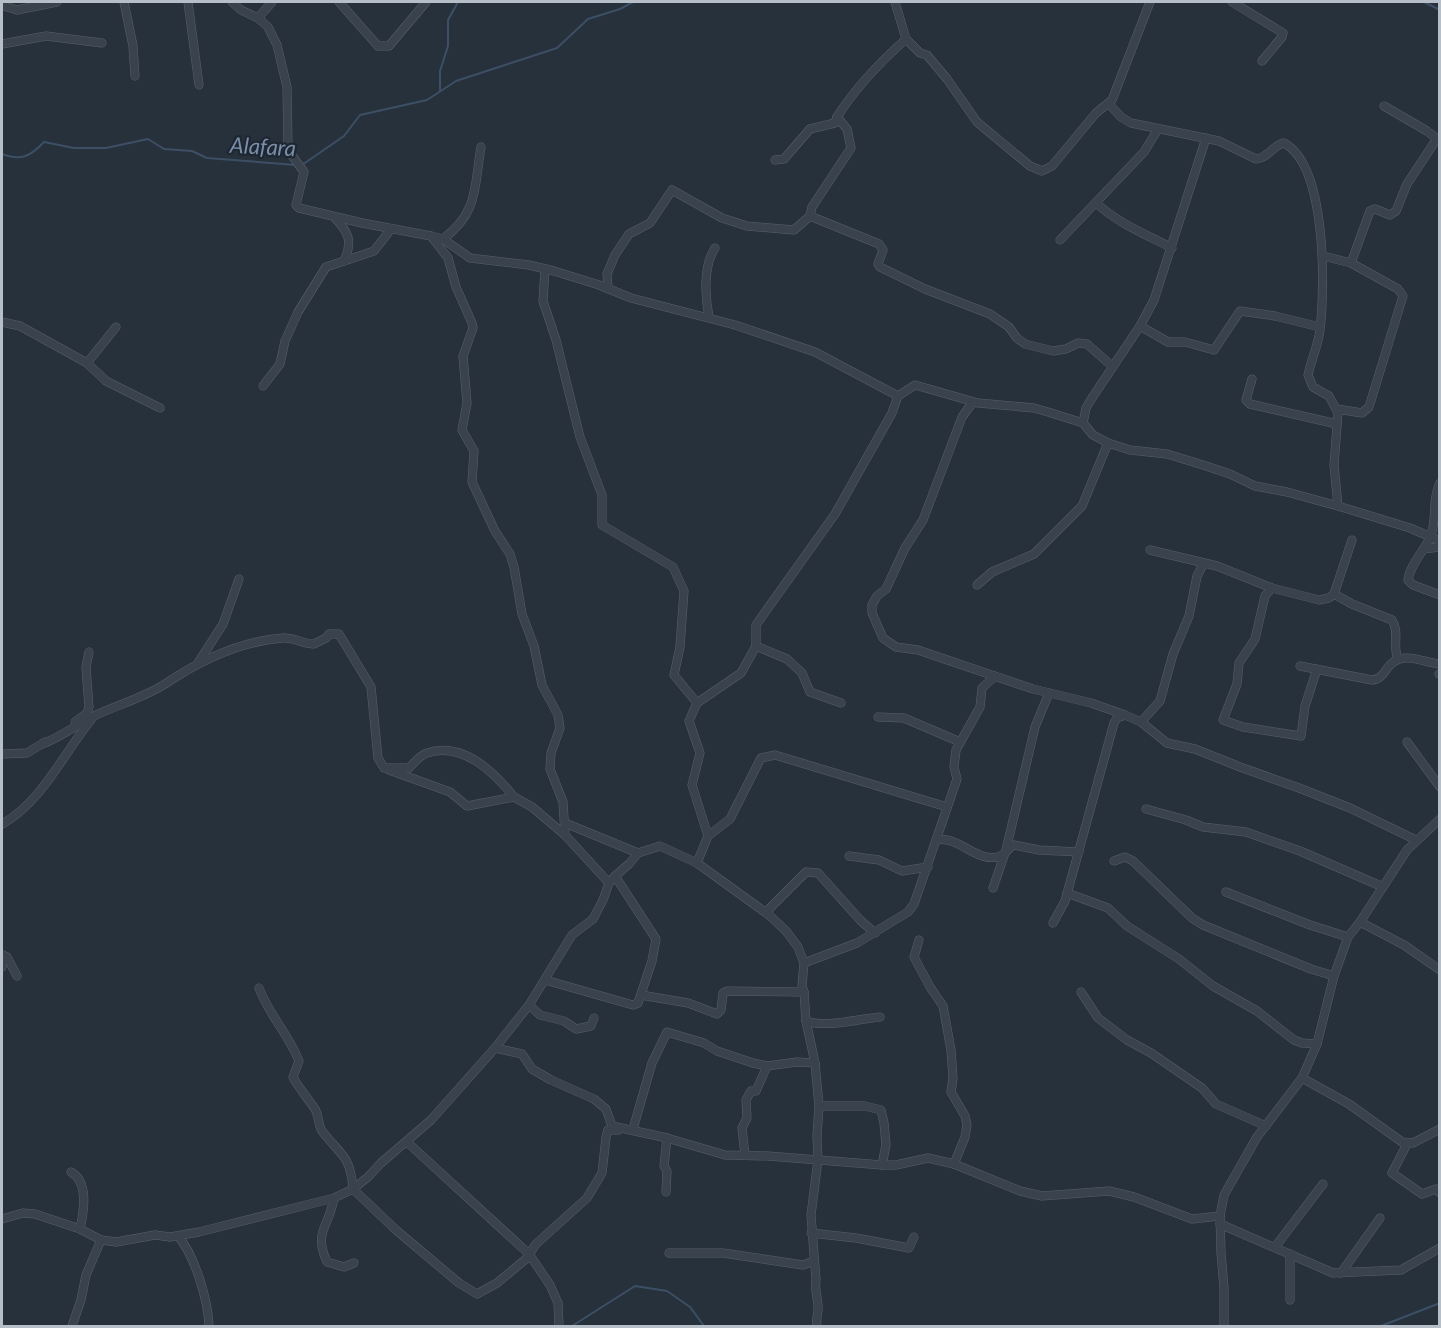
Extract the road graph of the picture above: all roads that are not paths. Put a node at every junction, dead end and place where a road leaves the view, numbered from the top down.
1 (57, 2) edge
2 (124, 2) edge
3 (188, 2) edge
4 (232, 2) edge
5 (272, 2) edge
6 (339, 2) edge
7 (426, 2) edge
8 (895, 2) edge
9 (1150, 2) edge
10 (1232, 2) edge
11 (4, 6) edge
12 (258, 18) junction
13 (906, 39) junction
14 (102, 43) dead end
15 (2, 44) edge
16 (1262, 61) dead end
17 (135, 76) dead end
18 (199, 86) dead end
19 (1108, 104) junction
20 (1384, 106) dead end
21 (837, 117) junction
22 (1158, 129) junction
23 (1206, 138) junction
24 (1438, 140) edge
25 (481, 147) dead end
26 (776, 160) dead end
27 (1096, 202) junction
28 (333, 216) junction
29 (810, 216) junction
30 (391, 229) junction
31 (431, 236) junction
32 (443, 239) junction
33 (1060, 240) dead end
34 (1172, 248) junction
35 (715, 249) dead end
36 (1323, 256) junction
37 (344, 261) junction
38 (1351, 263) junction
39 (545, 269) junction
40 (608, 288) junction
41 (709, 317) junction
42 (2, 322) edge
43 (1140, 326) junction
44 (116, 327) dead end
45 (1320, 327) junction
46 (87, 363) junction
47 (1113, 367) junction
48 (1252, 379) dead end
49 (263, 386) dead end
50 (898, 396) junction
51 (973, 402) junction
52 (160, 408) dead end
53 (1337, 409) junction
54 (1083, 423) junction
55 (1337, 424) junction
56 (1108, 443) junction
57 (1440, 483) edge
58 (1338, 506) junction
59 (1430, 537) junction
60 (1352, 540) dead end
61 (1440, 541) edge
62 (1440, 547) edge
63 (1423, 549) junction
64 (1150, 550) dead end
65 (1204, 563) junction
66 (239, 579) dead end
67 (977, 585) dead end
68 (1272, 588) junction
69 (1334, 594) junction
70 (1440, 594) edge
71 (756, 646) junction
72 (89, 652) dead end
73 (1398, 659) junction
74 (198, 663) junction
75 (1440, 664) edge
76 (1300, 666) dead end
77 (1317, 669) junction
78 (995, 676) junction
79 (1049, 693) junction
80 (697, 703) junction
81 (841, 704) dead end
82 (1125, 715) junction
83 (94, 716) junction
84 (878, 717) dead end
85 (1140, 722) junction
86 (960, 742) junction
87 (1407, 742) dead end
88 (42, 744) junction
89 (2, 754) edge
90 (384, 768) junction
91 (1440, 787) edge
92 (514, 797) junction
93 (948, 807) junction
94 (1146, 809) dead end
95 (1440, 819) edge
96 (565, 823) junction
97 (2, 824) edge
98 (565, 835) junction
99 (708, 836) junction
100 (937, 840) junction
101 (1416, 840) junction
102 (1006, 850) junction
103 (1079, 852) junction
104 (638, 853) junction
105 (849, 856) dead end
106 (1114, 861) dead end
107 (698, 863) junction
108 (928, 867) junction
109 (615, 876) junction
110 (609, 884) junction
111 (1383, 887) junction
112 (993, 888) dead end
113 (1226, 892) dead end
114 (1067, 893) junction
115 (766, 912) junction
116 (1360, 922) junction
117 (1053, 924) dead end
118 (875, 933) junction
119 (1348, 937) junction
120 (919, 940) dead end
121 (2, 955) edge
122 (804, 963) junction
123 (2, 968) edge
124 (1440, 970) edge
125 (17, 976) dead end
126 (1335, 976) junction
127 (545, 980) junction
128 (259, 988) dead end
129 (804, 992) junction
130 (1081, 992) dead end
131 (641, 995) junction
132 (529, 1005) junction
133 (880, 1017) dead end
134 (594, 1018) dead end
135 (806, 1021) junction
136 (1317, 1044) junction
137 (495, 1048) junction
138 (815, 1062) junction
139 (767, 1066) junction
140 (1302, 1078) junction
141 (819, 1106) junction
142 (1266, 1126) junction
143 (633, 1129) junction
144 (1440, 1129) edge
145 (667, 1138) junction
146 (407, 1142) junction
147 (1407, 1144) junction
148 (745, 1155) junction
149 (818, 1160) junction
150 (954, 1164) junction
151 (882, 1165) junction
152 (71, 1172) dead end
153 (1323, 1184) dead end
154 (352, 1189) junction
155 (666, 1192) dead end
156 (1440, 1193) edge
157 (334, 1198) junction
158 (1380, 1218) dead end
159 (2, 1219) edge
160 (1220, 1220) junction
161 (80, 1228) junction
162 (811, 1233) junction
163 (178, 1236) junction
164 (914, 1237) dead end
165 (101, 1240) junction
166 (1275, 1247) junction
167 (1440, 1248) edge
168 (669, 1253) dead end
169 (529, 1254) junction
170 (1290, 1254) junction
171 (814, 1261) junction
172 (354, 1263) dead end
173 (1341, 1273) junction
174 (1290, 1300) dead end
175 (72, 1326) edge
176 (209, 1326) edge
177 (559, 1326) edge
178 (817, 1326) edge
179 (1224, 1326) edge

1 - 11 street
2 - 17 street
3 - 18 street
4 - 12 street
5 - 12 street
6 - 7 street
8 - 13 street
9 - 19 street
10 - 16 street
12 - 28 street
13 - 19 street
13 - 21 street
14 - 15 street
19 - 22 street
20 - 24 street
21 - 26 street
21 - 29 street
22 - 23 street
22 - 27 street
23 - 34 street
23 - 36 street
24 - 38 street
25 - 32 street
27 - 33 street
27 - 34 street
28 - 30 street
28 - 37 street
29 - 40 street
29 - 47 street
30 - 31 street
30 - 37 street
31 - 32 street
31 - 96 street
32 - 39 street
34 - 43 street
35 - 41 street
36 - 38 street
36 - 45 street
37 - 49 street
38 - 53 street
39 - 40 street
39 - 80 street
40 - 41 street
41 - 50 street
42 - 46 street
43 - 45 street
43 - 47 street
44 - 46 street
45 - 53 street
46 - 52 street
47 - 54 street
48 - 55 street
50 - 51 street
50 - 71 street
51 - 54 street
51 - 78 street
53 - 55 street
54 - 56 street
55 - 58 street
56 - 58 street
56 - 67 street
57 - 59 street
58 - 59 street
59 - 61 street
59 - 63 street
60 - 69 street
62 - 63 street
63 - 70 street
64 - 65 street
65 - 68 street
65 - 85 street
66 - 74 street
68 - 69 street
68 - 77 street
69 - 73 street
71 - 80 street
71 - 81 street
72 - 88 street
73 - 75 street
73 - 77 street
74 - 83 street
74 - 90 street
76 - 77 street
78 - 79 street
78 - 86 street
79 - 82 street
79 - 102 street
80 - 99 street
82 - 85 street
82 - 103 street
83 - 88 street
83 - 97 street
84 - 86 street
85 - 101 street
86 - 93 street
87 - 91 street
88 - 89 street
90 - 92 street
90 - 92 street
92 - 98 street
93 - 99 street
93 - 100 street
94 - 111 street
95 - 101 street
96 - 98 street
96 - 104 street
98 - 110 street
99 - 107 street
100 - 102 street
100 - 108 street
101 - 111 street
102 - 103 street
102 - 112 street
103 - 114 street
104 - 107 street
104 - 109 street
105 - 108 street
106 - 126 street
107 - 115 street
108 - 118 street
109 - 110 street
109 - 131 street
110 - 127 street
111 - 116 street
113 - 119 street
114 - 117 street
114 - 136 street
115 - 118 street
115 - 122 street
116 - 119 street
116 - 124 street
118 - 122 street
119 - 126 street
120 - 150 street
121 - 123 street
121 - 125 street
122 - 129 street
126 - 136 street
127 - 131 street
127 - 132 street
128 - 154 street
129 - 131 street
129 - 135 street
130 - 142 street
132 - 134 street
132 - 137 street
133 - 135 street
135 - 138 street
136 - 140 street
137 - 143 street
137 - 146 street
138 - 139 street
138 - 141 street
139 - 143 street
139 - 148 street
140 - 142 street
140 - 147 street
141 - 149 street
141 - 151 street
142 - 160 street
143 - 145 street
143 - 169 street
144 - 147 street
145 - 148 street
145 - 155 street
146 - 154 street
146 - 169 street
147 - 156 street
148 - 149 street
149 - 151 street
149 - 162 street
150 - 151 street
150 - 160 street
152 - 161 street
153 - 166 street
154 - 157 street
154 - 169 street
157 - 163 street
157 - 172 street
158 - 173 street
159 - 161 street
160 - 166 street
160 - 179 street
161 - 165 street
162 - 164 street
162 - 171 street
163 - 165 street
163 - 176 street
165 - 175 street
166 - 170 street
167 - 173 street
168 - 171 street
169 - 177 street
170 - 173 street
170 - 174 street
171 - 178 street

